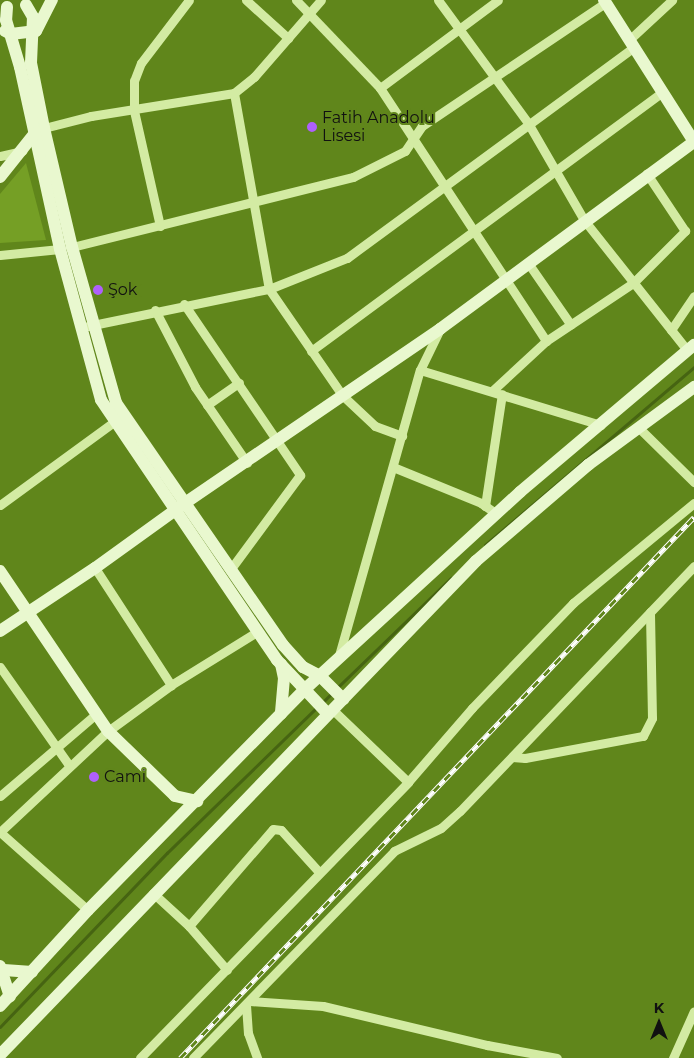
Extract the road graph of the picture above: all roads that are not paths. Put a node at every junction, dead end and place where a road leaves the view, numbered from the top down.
1 (52, 0) edge
2 (189, 0) edge
3 (246, 0) edge
4 (296, 0) edge
5 (321, 0) edge
6 (438, 0) edge
7 (672, 0) edge
8 (493, 1) edge
9 (30, 2) edge
10 (605, 2) edge
11 (3, 7) edge
12 (310, 12) junction
13 (459, 28) junction
14 (5, 31) edge
15 (31, 32) junction
16 (288, 38) junction
17 (631, 44) junction
18 (494, 76) junction
19 (380, 88) junction
20 (662, 92) junction
21 (234, 93) junction
22 (134, 112) junction
23 (528, 123) junction
24 (39, 130) junction
25 (414, 137) junction
26 (694, 142) edge
27 (22, 151) junction
28 (0, 156) edge
29 (556, 170) junction
30 (648, 174) junction
31 (0, 177) edge
32 (445, 185) junction
33 (252, 203) junction
34 (584, 220) junction
35 (160, 226) junction
36 (473, 231) junction
37 (66, 248) junction
38 (0, 255) edge
39 (528, 263) junction
40 (505, 282) junction
41 (633, 283) junction
42 (269, 289) junction
43 (694, 296) edge
44 (184, 304) junction
45 (155, 310) junction
46 (94, 325) junction
47 (571, 325) junction
48 (81, 327) junction
49 (440, 329) junction
50 (671, 330) junction
51 (546, 341) junction
52 (691, 347) edge
53 (311, 351) junction
54 (420, 370) junction
55 (239, 383) junction
56 (694, 387) edge
57 (492, 391) junction
58 (502, 394) junction
59 (342, 395) junction
60 (207, 405) junction
61 (114, 422) junction
62 (601, 425) junction
63 (640, 429) junction
64 (402, 436) junction
65 (279, 440) junction
66 (247, 463) junction
67 (393, 467) junction
68 (694, 482) edge
69 (694, 503) edge
70 (0, 505) edge
71 (181, 506) junction
72 (485, 506) junction
73 (497, 514) junction
74 (694, 566) edge
75 (95, 568) junction
76 (230, 570) junction
77 (0, 572) edge
78 (650, 612) junction
79 (28, 613) junction
80 (0, 631) edge
81 (258, 631) junction
82 (281, 664) junction
83 (336, 664) junction
84 (0, 667) edge
85 (323, 679) junction
86 (171, 685) junction
87 (307, 693) junction
88 (340, 696) junction
89 (328, 711) junction
90 (96, 714) junction
91 (281, 714) junction
92 (108, 731) junction
93 (56, 748) junction
94 (512, 756) junction
95 (69, 765) junction
96 (408, 782) junction
97 (0, 796) edge
98 (175, 796) junction
99 (198, 802) junction
100 (179, 821) junction
101 (0, 832) edge
102 (319, 872) junction
103 (153, 893) junction
104 (88, 910) junction
105 (189, 926) junction
106 (2, 968) edge
107 (227, 970) junction
108 (32, 972) junction
109 (10, 996) junction
110 (248, 1003) junction
111 (0, 1006) edge
112 (694, 1011) edge
113 (0, 1055) edge
114 (140, 1058) edge
115 (193, 1058) edge
116 (258, 1058) edge
117 (557, 1058) edge
118 (673, 1058) edge

1 - 15 street
2 - 22 street
3 - 16 street
4 - 12 street
5 - 12 street
6 - 13 street
7 - 17 street
8 - 13 street
9 - 11 street
9 - 15 street
10 - 17 street
10 - 18 street
11 - 14 street
12 - 16 street
12 - 19 street
13 - 18 street
13 - 19 street
14 - 15 street
14 - 24 street
15 - 24 street
16 - 21 street
17 - 20 street
17 - 23 street
18 - 23 street
18 - 25 street
19 - 25 street
20 - 26 street
20 - 29 street
21 - 22 street
21 - 33 street
22 - 24 street
22 - 35 street
23 - 29 street
23 - 32 street
24 - 27 street
24 - 37 street
25 - 32 street
25 - 33 street
26 - 30 street
27 - 28 street
27 - 31 street
29 - 34 street
29 - 36 street
30 - 34 street
30 - 41 street
32 - 36 street
32 - 42 street
33 - 35 street
33 - 42 street
34 - 39 street
34 - 41 street
35 - 37 street
36 - 40 street
36 - 53 street
37 - 38 street
37 - 46 street
37 - 48 street
39 - 40 street
39 - 47 street
40 - 49 street
40 - 51 street
41 - 47 street
41 - 50 street
42 - 44 street
42 - 53 street
43 - 50 street
44 - 45 street
44 - 55 street
45 - 46 street
45 - 60 street
46 - 48 street
46 - 71 street
47 - 51 street
48 - 61 street
49 - 54 street
49 - 59 street
50 - 52 street
51 - 57 street
52 - 62 street
53 - 59 street
54 - 57 street
54 - 64 street
55 - 60 street
55 - 65 street
56 - 63 street
57 - 58 street
58 - 62 street
58 - 72 street
59 - 64 street
59 - 65 street
60 - 66 street
61 - 70 street
61 - 71 street
62 - 73 street
63 - 68 street
63 - 88 street
64 - 67 street
65 - 66 street
65 - 76 street
66 - 71 street
67 - 72 street
67 - 83 street
69 - 96 street
71 - 75 street
71 - 76 street
71 - 81 street
72 - 73 street
73 - 83 street
74 - 78 street
75 - 79 street
75 - 86 street
76 - 85 street
77 - 79 street
78 - 94 street
78 - 94 street
79 - 80 street
79 - 90 street
81 - 82 street
81 - 86 street
82 - 87 street
82 - 91 street
83 - 85 street
84 - 93 street
85 - 87 street
85 - 88 street
86 - 92 street
87 - 89 street
87 - 91 street
88 - 89 street
89 - 96 street
89 - 103 street
90 - 92 street
90 - 93 street
91 - 99 street
92 - 95 street
92 - 98 street
93 - 95 street
93 - 97 street
94 - 110 street
95 - 101 street
96 - 102 street
98 - 99 street
98 - 100 street
99 - 100 street
100 - 104 street
101 - 104 street
102 - 105 street
102 - 107 street
103 - 105 street
103 - 113 street
104 - 108 street
105 - 107 street
106 - 108 street
106 - 109 street
107 - 114 street
108 - 109 street
109 - 111 street
110 - 115 street
110 - 116 street
110 - 117 street
112 - 118 street

